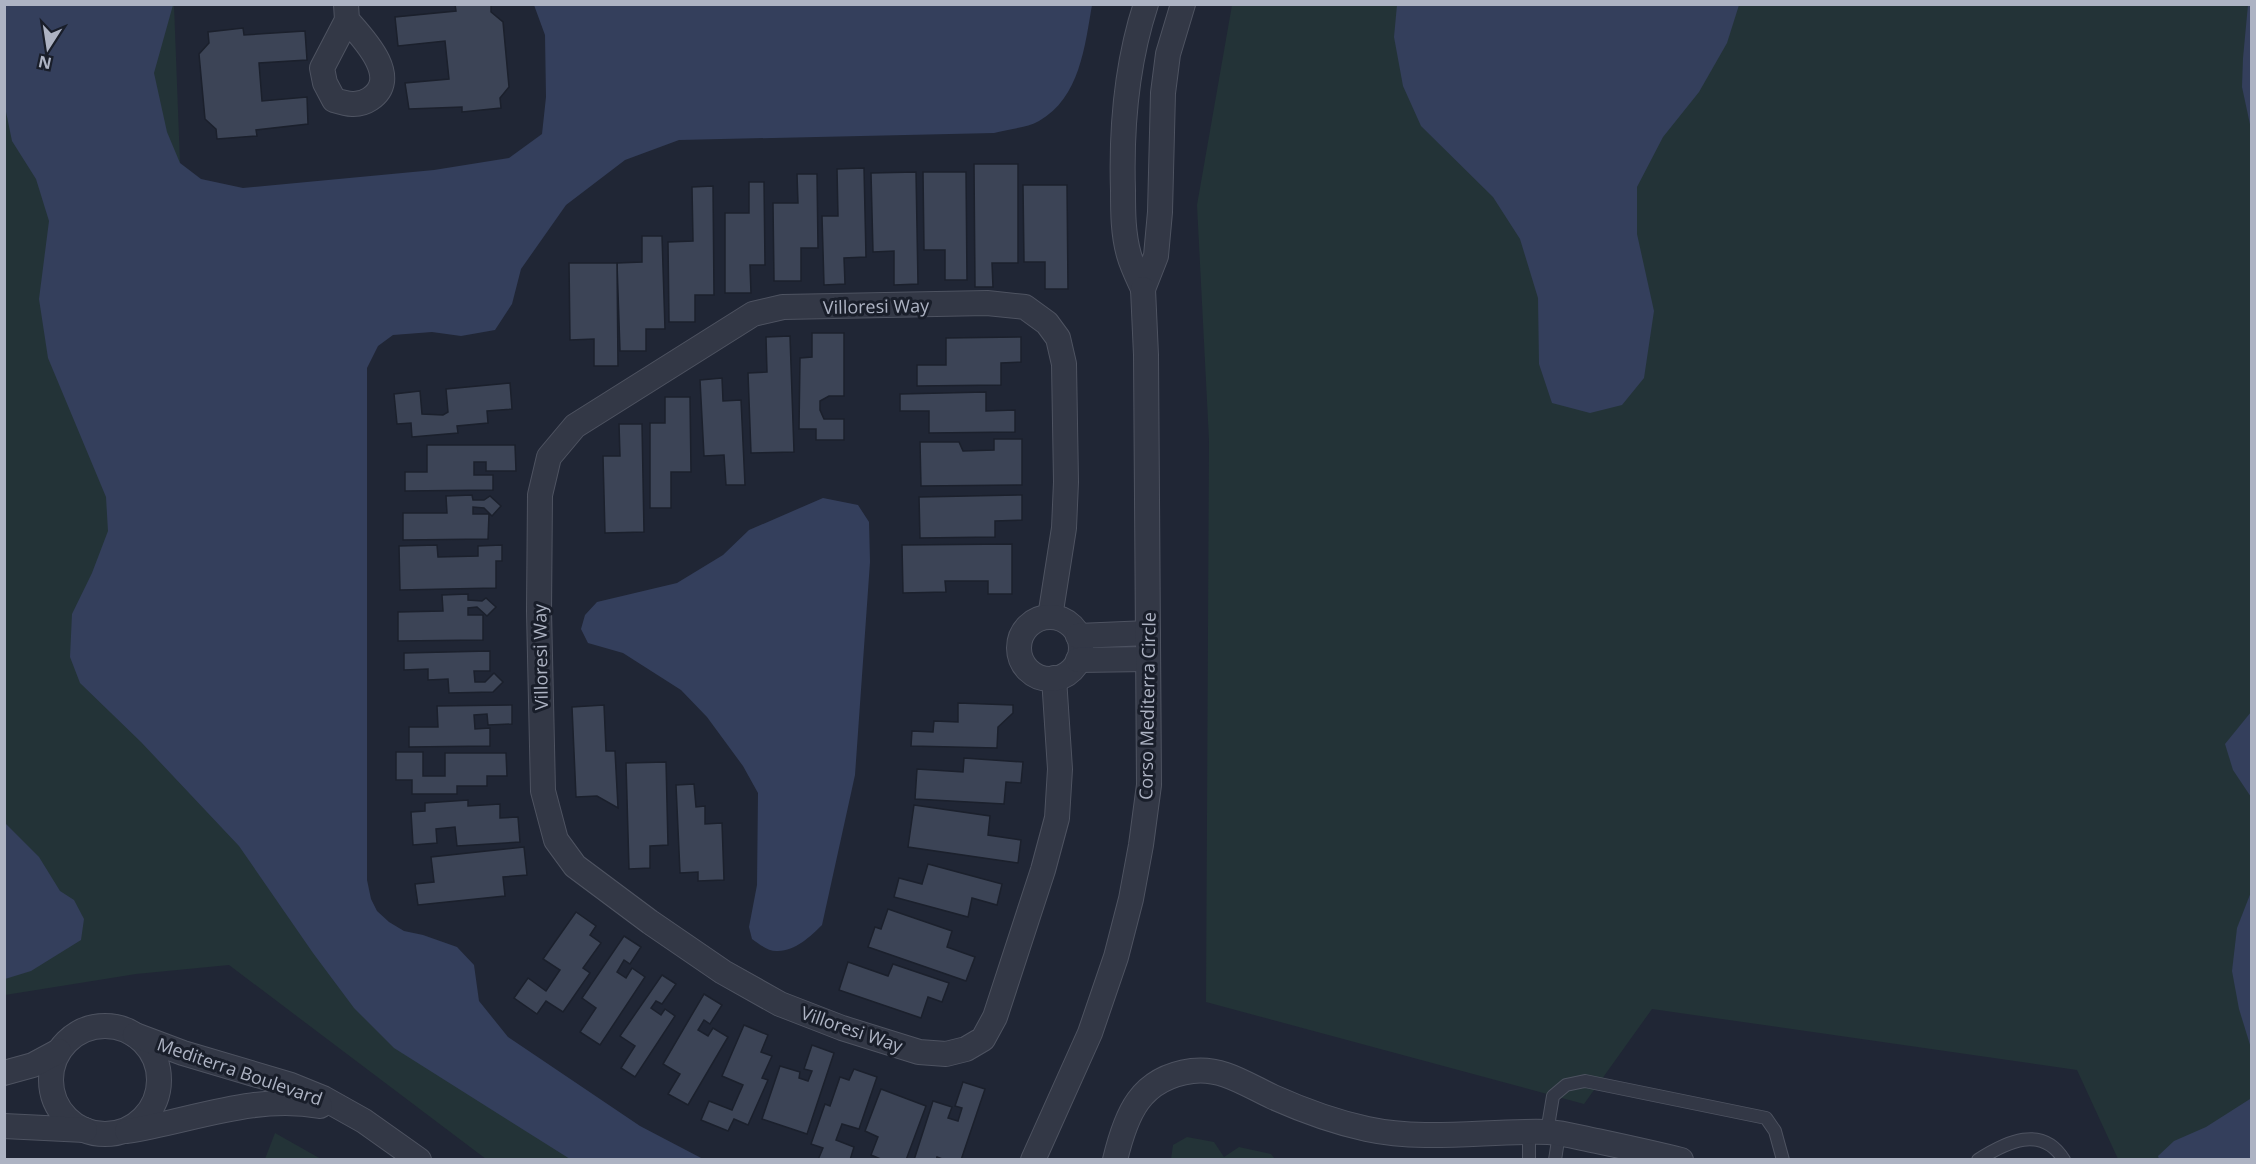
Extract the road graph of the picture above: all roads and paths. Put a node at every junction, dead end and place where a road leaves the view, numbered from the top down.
1 (1146, 4) edge
2 (1183, 4) edge
3 (1143, 289) junction
4 (1050, 617) junction
5 (1148, 633) junction
6 (1078, 636) junction
7 (1148, 659) junction
8 (1078, 660) junction
9 (1054, 678) junction
10 (133, 1034) junction
11 (59, 1051) junction
12 (4, 1073) edge
13 (1056, 1109) junction
14 (346, 1111) junction
15 (4, 1126) edge
16 (85, 1130) junction
17 (117, 1133) junction
18 (1545, 1133) junction
19 (419, 1160) edge
20 (1033, 1160) edge
21 (1045, 1160) edge
22 (1115, 1160) edge
23 (1529, 1160) edge
24 (1555, 1160) edge
25 (1681, 1160) edge
26 (1783, 1160) edge
27 (1978, 1160) edge
28 (2064, 1160) edge

1 - 3 street, Corso Mediterra Circle
2 - 3 street, Corso Mediterra Circle
3 - 5 street, Corso Mediterra Circle
4 - 6 street
4 - 9 street
4 - 9 street, Villoresi Way
5 - 6 street
5 - 7 street, Corso Mediterra Circle
6 - 8 street
7 - 8 street
7 - 13 street, Corso Mediterra Circle
8 - 9 street
10 - 11 street
10 - 14 street, Mediterra Boulevard
10 - 17 street
11 - 12 street
11 - 16 street
13 - 20 street, Corso Mediterra Circle
13 - 21 street, Corso Mediterra Circle
14 - 17 street, Mediterra Boulevard
14 - 19 street, Mediterra Boulevard
15 - 16 street
16 - 17 street
18 - 22 street
18 - 23 lane
18 - 24 lane
18 - 25 street
18 - 26 lane
27 - 28 lane

